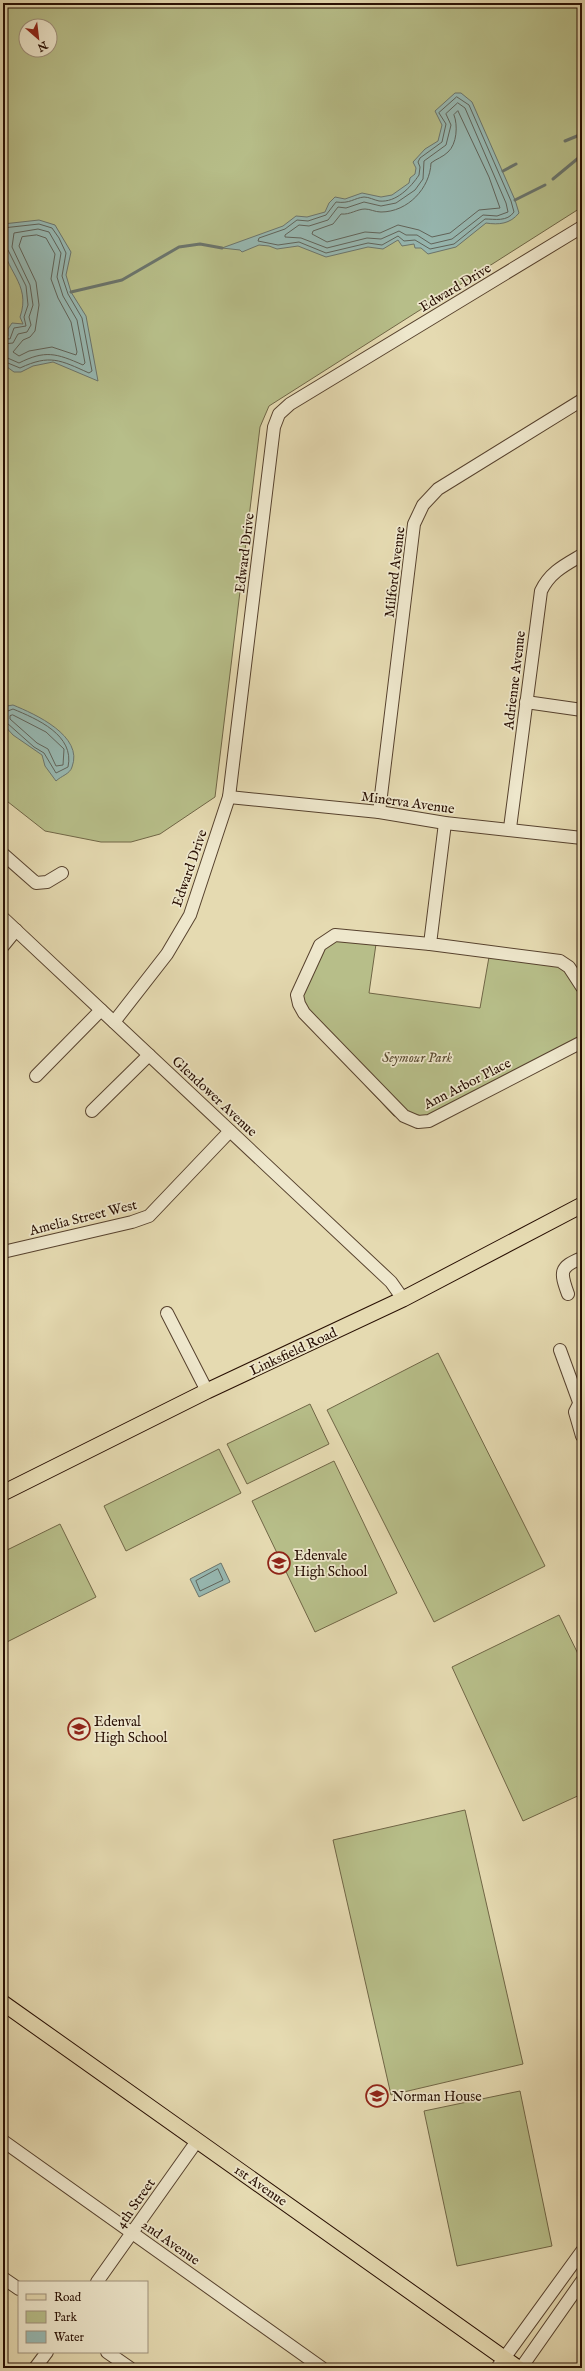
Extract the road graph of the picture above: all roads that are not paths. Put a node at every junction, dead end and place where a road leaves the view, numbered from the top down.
1 (582, 227) edge
2 (582, 400) edge
3 (582, 555) edge
4 (526, 702) junction
5 (582, 710) edge
6 (229, 797) junction
7 (380, 812) junction
8 (445, 823) junction
9 (510, 828) junction
10 (582, 838) edge
11 (3, 854) edge
12 (62, 873) dead end
13 (3, 918) edge
14 (16, 930) junction
15 (430, 944) junction
16 (3, 946) edge
17 (582, 987) edge
18 (100, 1010) junction
19 (114, 1022) junction
20 (582, 1042) edge
21 (149, 1055) junction
22 (36, 1076) dead end
23 (92, 1111) dead end
24 (230, 1131) junction
25 (582, 1205) edge
26 (3, 1252) edge
27 (582, 1258) edge
28 (568, 1294) dead end
29 (403, 1299) junction
30 (167, 1313) dead end
31 (560, 1350) dead end
32 (207, 1391) junction
33 (580, 1400) edge
34 (582, 1436) edge
35 (3, 1493) edge
36 (3, 2003) edge
37 (3, 2141) edge
38 (197, 2141) junction
39 (132, 2233) junction
40 (582, 2251) edge
41 (3, 2278) edge
42 (98, 2281) edge
43 (582, 2281) edge
44 (18, 2288) edge
45 (46, 2353) edge
46 (108, 2353) edge
47 (501, 2363) edge
48 (35, 2368) edge
49 (130, 2368) edge
50 (322, 2368) edge
51 (518, 2368) edge
52 (521, 2368) edge

1 - 6 street, Edward Drive
2 - 7 street, Milford Avenue
3 - 4 street, Adrienne Avenue
4 - 5 street
4 - 9 street, Adrienne Avenue
6 - 7 street, Minerva Avenue
6 - 19 street, Edward Drive
7 - 8 street, Minerva Avenue
8 - 9 street, Minerva Avenue
8 - 15 street
9 - 10 street, Minerva Avenue
11 - 12 street
13 - 14 street, Glendower Avenue
14 - 16 street
14 - 18 street, Glendower Avenue
15 - 17 street, Ann Arbor Place
15 - 20 street, Ann Arbor Place
18 - 19 street, Glendower Avenue
18 - 22 street
19 - 21 street, Glendower Avenue
21 - 23 street
21 - 24 street, Glendower Avenue
24 - 26 street, Amelia Street West
24 - 29 street, Glendower Avenue
25 - 29 main road, Linksfield Road
27 - 28 street
29 - 32 main road, Linksfield Road
30 - 32 street
31 - 33 street
32 - 35 main road, Linksfield Road
33 - 34 street
36 - 38 main road, 1st Avenue
37 - 39 street, 2nd Avenue
38 - 39 street, 4th Street
38 - 47 main road, 1st Avenue
39 - 42 street, 4th Street
39 - 50 street, 2nd Avenue
40 - 47 street
41 - 44 street
43 - 52 street
45 - 48 street
46 - 49 street
47 - 51 main road, 1st Avenue

